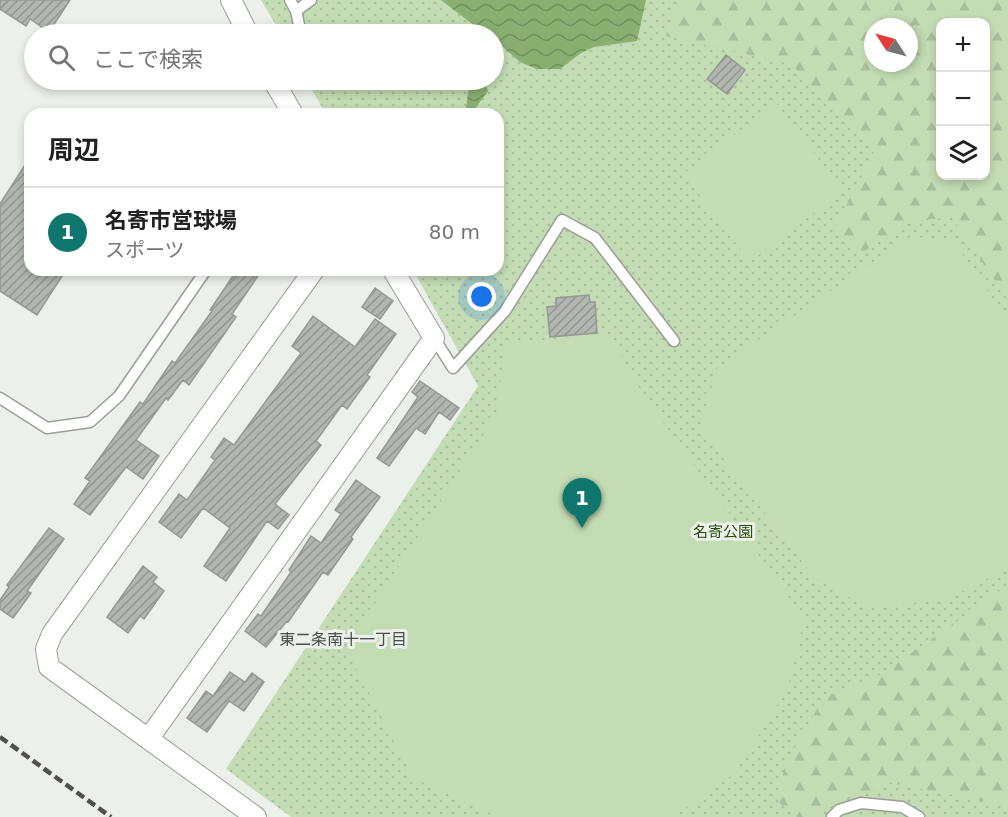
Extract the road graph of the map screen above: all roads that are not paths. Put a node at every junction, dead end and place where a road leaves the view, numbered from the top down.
1 (231, 0) edge
2 (290, 0) edge
3 (311, 0) edge
4 (296, 11) junction
5 (243, 24) edge
6 (299, 24) edge
7 (279, 90) edge
8 (290, 108) edge
9 (202, 276) edge
10 (310, 276) edge
11 (397, 276) edge
12 (434, 338) junction
13 (674, 341) dead end
14 (0, 398) edge
15 (149, 738) junction
16 (903, 808) junction
17 (256, 817) edge
18 (832, 817) edge
19 (913, 817) edge
20 (919, 817) edge

1 - 5 street
2 - 4 lane
3 - 4 lane
4 - 6 lane
7 - 8 street
9 - 14 lane
10 - 15 street
11 - 12 street
12 - 13 lane
12 - 15 street
15 - 17 street
16 - 18 lane
16 - 19 lane
16 - 20 lane

